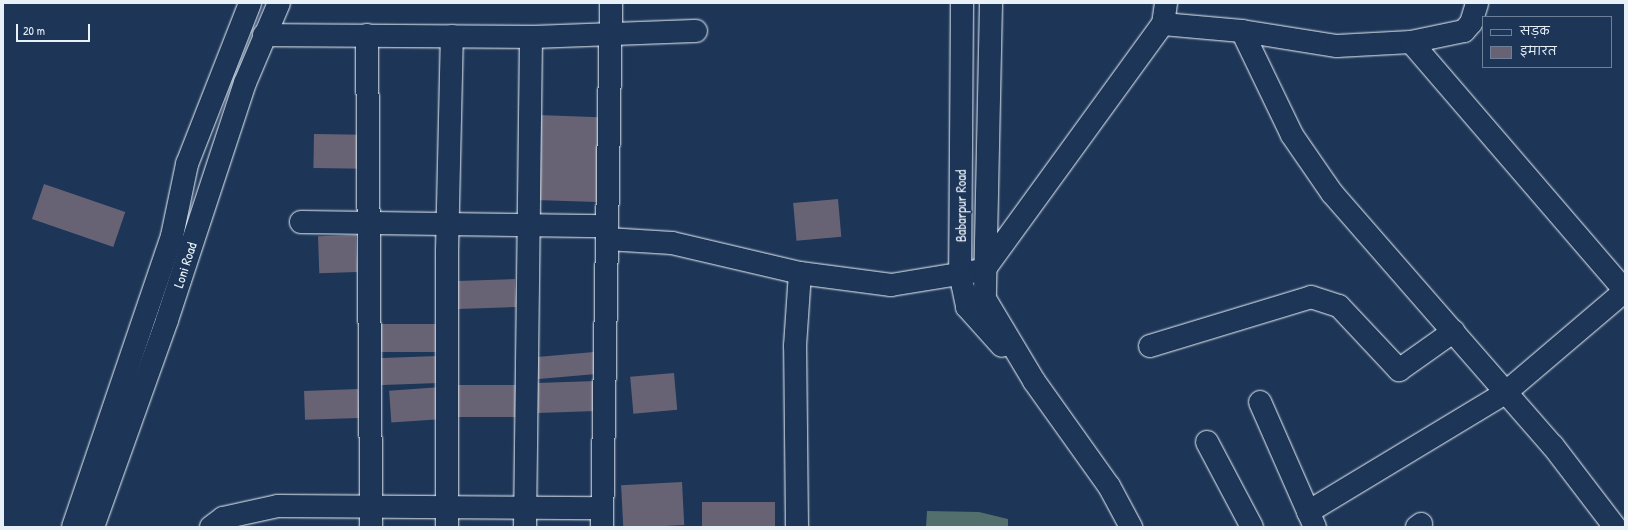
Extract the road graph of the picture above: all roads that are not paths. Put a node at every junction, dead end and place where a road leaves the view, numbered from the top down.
1 (250, 3) edge
2 (279, 3) edge
3 (611, 3) edge
4 (962, 3) edge
5 (991, 3) edge
6 (1166, 3) edge
7 (1477, 3) edge
8 (1163, 24) junction
9 (696, 31) dead end
10 (1242, 31) junction
11 (264, 35) junction
12 (367, 35) junction
13 (452, 36) junction
14 (608, 36) junction
15 (531, 37) junction
16 (1411, 42) junction
17 (368, 221) junction
18 (302, 222) dead end
19 (448, 224) junction
20 (528, 224) junction
21 (606, 232) junction
22 (984, 270) junction
23 (800, 273) junction
24 (960, 273) junction
25 (1625, 291) edge
26 (1454, 331) junction
27 (1150, 346) dead end
28 (1034, 382) junction
29 (1505, 393) junction
30 (1260, 402) dead end
31 (1207, 442) dead end
32 (371, 517) edge
33 (447, 517) edge
34 (525, 517) edge
35 (602, 518) edge
36 (1312, 519) edge
37 (73, 527) edge
38 (93, 527) edge
39 (211, 527) edge
40 (797, 527) edge
41 (1131, 527) edge
42 (1252, 527) edge
43 (1615, 527) edge

1 - 37 main road, Loni Road
2 - 11 main road, Loni Road
3 - 14 main road
4 - 24 main road, Babarpur Road
5 - 22 main road, Babarpur Road
6 - 8 main road
7 - 16 main road
8 - 10 main road
8 - 22 main road
9 - 14 main road
10 - 16 main road
10 - 26 main road
11 - 12 main road
11 - 38 main road, Loni Road
12 - 13 main road
12 - 17 main road
13 - 15 main road
13 - 19 main road
14 - 15 main road
14 - 21 main road
15 - 20 main road
16 - 25 main road
17 - 18 main road
17 - 19 main road
17 - 32 main road
19 - 20 main road
19 - 33 main road
20 - 21 main road
20 - 34 main road
21 - 23 main road
21 - 35 main road
22 - 24 main road
22 - 28 main road, Babarpur Road
23 - 24 main road
23 - 40 main road
24 - 28 main road, Babarpur Road
25 - 29 main road
26 - 27 main road
26 - 29 main road
28 - 41 main road, Babarpur Road
29 - 36 main road
29 - 43 main road
30 - 36 main road
31 - 42 main road
32 - 33 main road
32 - 39 main road
33 - 34 main road
34 - 35 main road

